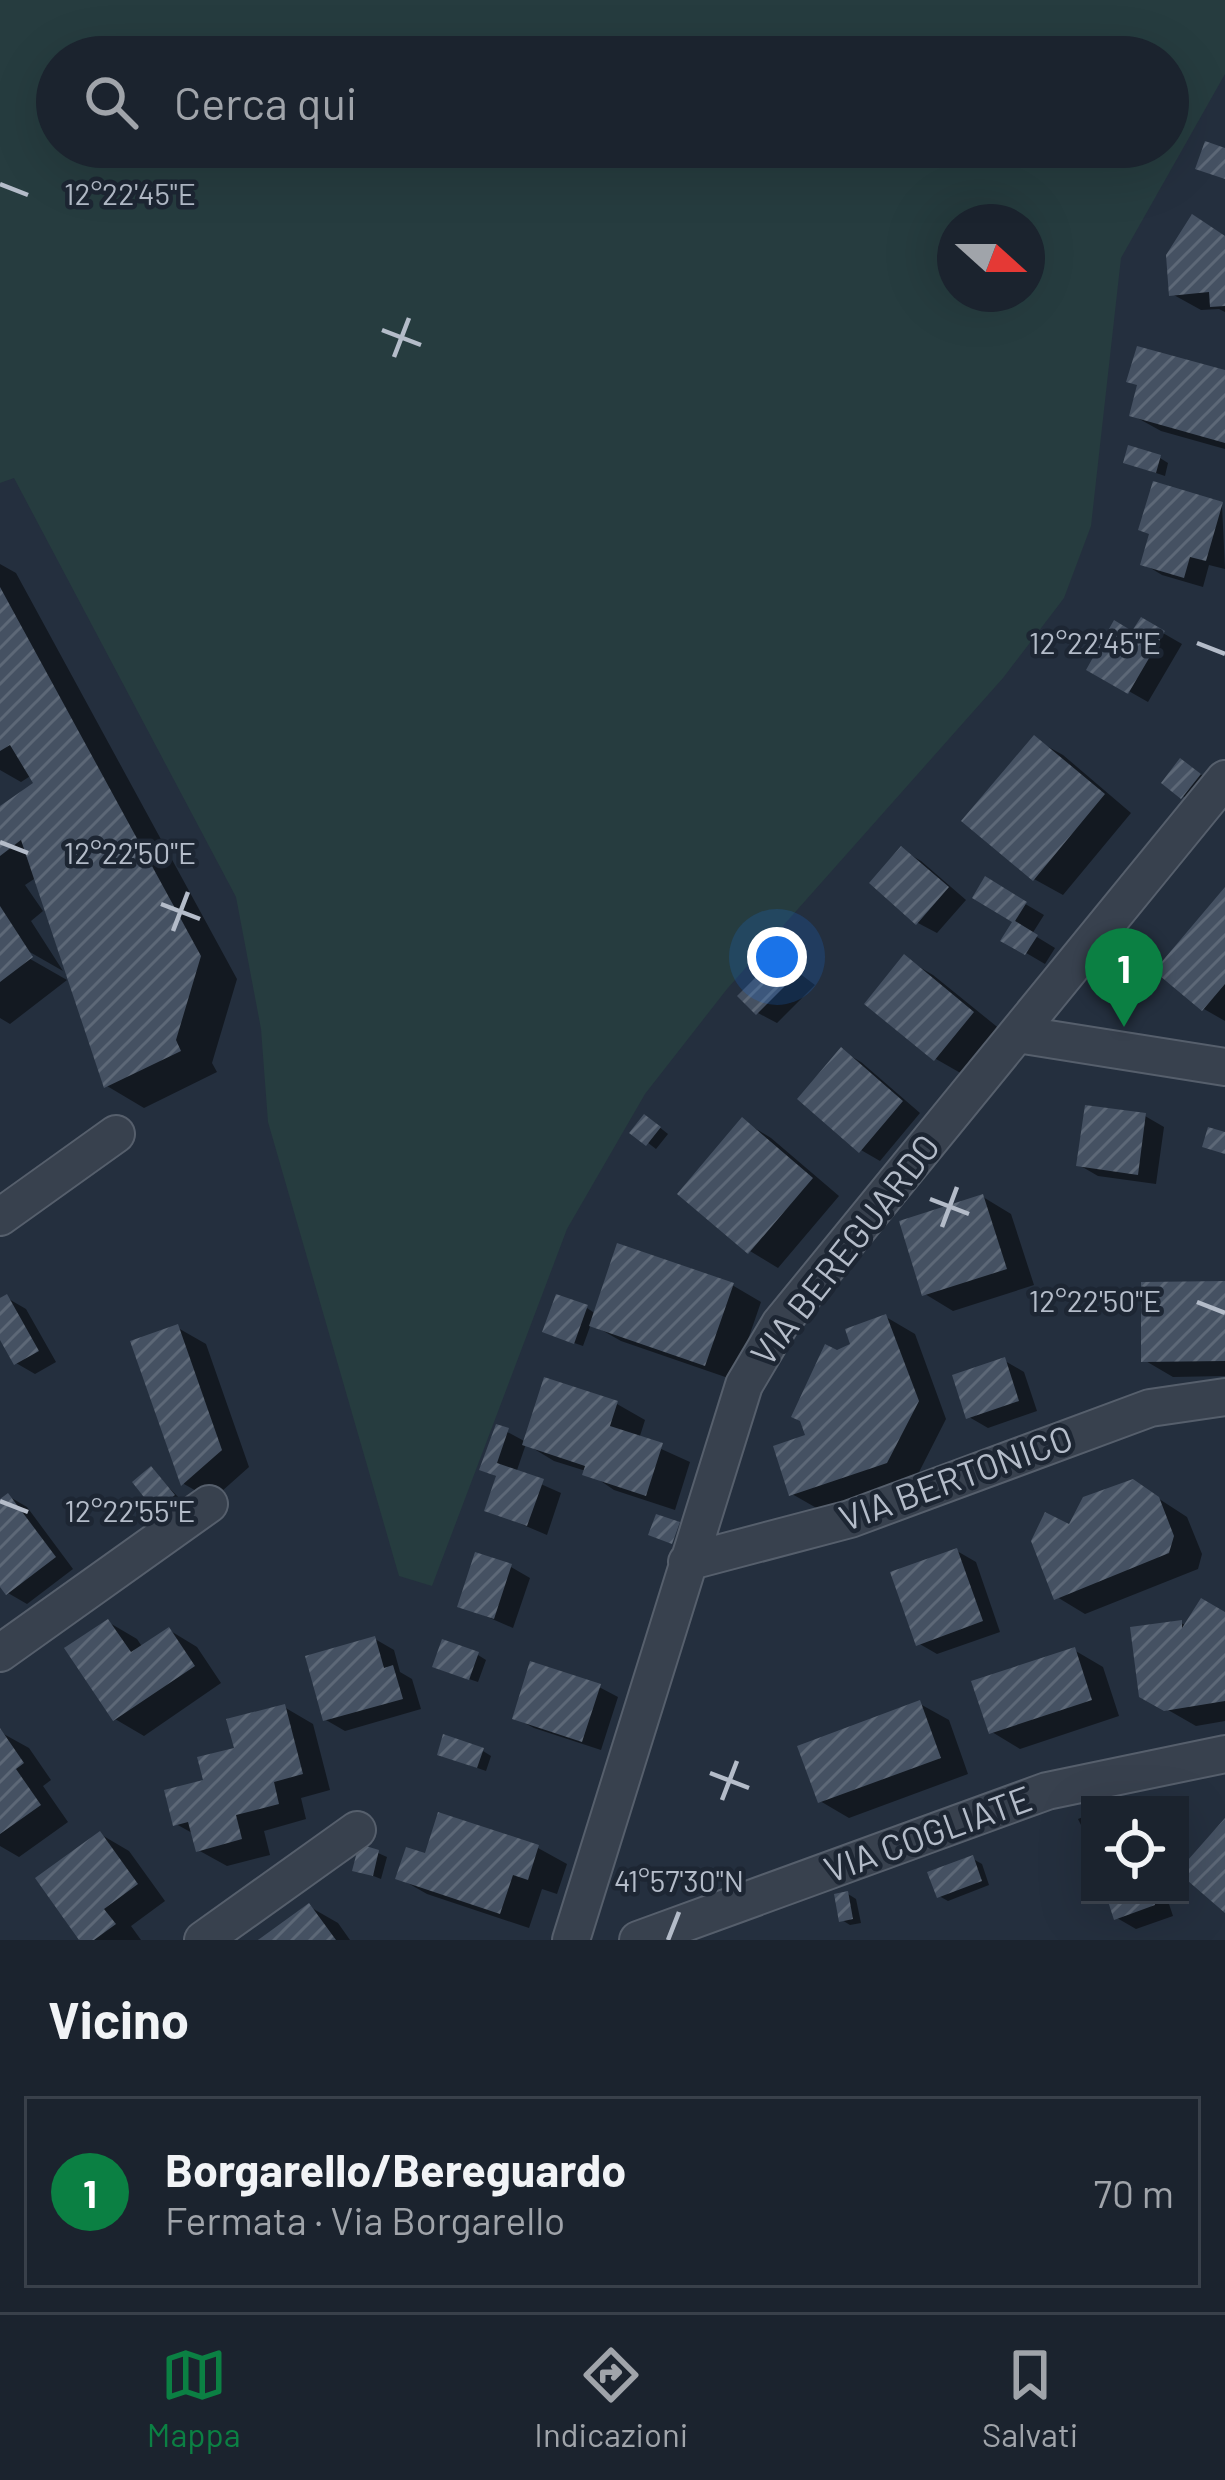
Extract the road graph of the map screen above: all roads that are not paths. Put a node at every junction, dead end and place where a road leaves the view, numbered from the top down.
1 (1225, 778) edge
2 (1017, 1034) junction
3 (1225, 1067) edge
4 (116, 1134) dead end
5 (0, 1217) edge
6 (1225, 1397) edge
7 (208, 1504) dead end
8 (687, 1562) junction
9 (0, 1653) edge
10 (1225, 1754) edge
11 (357, 1830) dead end
12 (203, 1940) edge
13 (572, 1940) edge
14 (638, 1940) edge

1 - 2 street, VIA BEREGUARDO
2 - 3 street
2 - 8 street, VIA BEREGUARDO
4 - 5 street
6 - 8 street, VIA BERTONICO
7 - 9 street
8 - 13 street, VIA BEREGUARDO
10 - 14 street, VIA COGLIATE
11 - 12 street

